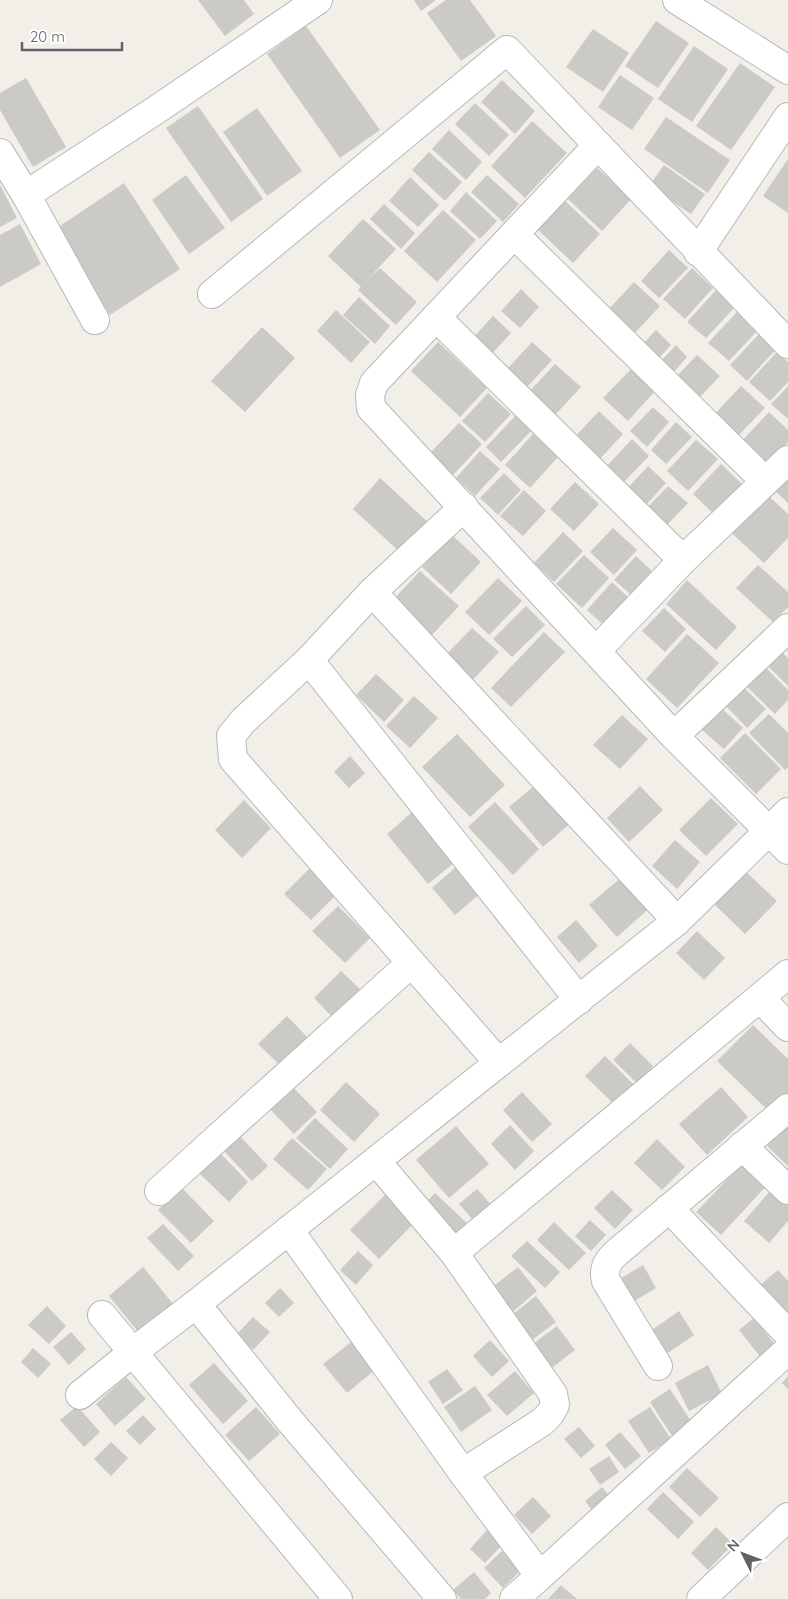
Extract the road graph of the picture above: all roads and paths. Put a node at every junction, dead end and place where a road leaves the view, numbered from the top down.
1 (318, 0) edge
2 (677, 0) edge
3 (788, 70) edge
4 (788, 117) edge
5 (598, 145) junction
6 (0, 152) edge
7 (26, 195) junction
8 (514, 234) junction
9 (698, 252) junction
10 (212, 294) dead end
11 (436, 317) junction
12 (95, 320) dead end
13 (788, 344) edge
14 (788, 460) edge
15 (765, 481) junction
16 (464, 508) junction
17 (683, 560) junction
18 (372, 592) junction
19 (788, 628) edge
20 (597, 650) junction
21 (309, 660) junction
22 (674, 736) junction
23 (782, 831) edge
24 (677, 921) junction
25 (411, 963) junction
26 (788, 974) edge
27 (760, 998) junction
28 (579, 1000) junction
29 (788, 1027) edge
30 (499, 1064) junction
31 (788, 1108) edge
32 (742, 1146) junction
33 (376, 1161) junction
34 (788, 1190) edge
35 (159, 1191) dead end
36 (670, 1208) junction
37 (289, 1230) junction
38 (454, 1253) junction
39 (196, 1304) junction
40 (102, 1315) dead end
41 (788, 1334) edge
42 (788, 1350) edge
43 (132, 1352) junction
44 (658, 1366) dead end
45 (80, 1395) dead end
46 (463, 1473) junction
47 (788, 1517) edge
48 (540, 1576) junction
49 (338, 1599) edge
50 (442, 1599) edge
51 (514, 1599) edge
52 (701, 1599) edge

1 - 7 street
2 - 3 street
4 - 9 street
5 - 8 street
5 - 9 street
5 - 10 street
6 - 7 street
7 - 12 street
8 - 11 street
8 - 15 street
9 - 13 street
11 - 16 street
11 - 17 street
14 - 15 street
15 - 17 street
16 - 18 street
16 - 20 street
17 - 20 street
18 - 21 street
18 - 24 street
19 - 22 street
20 - 22 street
21 - 25 street
21 - 28 street
22 - 23 street
23 - 24 street
24 - 28 street
25 - 30 street
25 - 35 street
26 - 27 street
27 - 29 street
27 - 38 street
28 - 30 street
30 - 33 street
31 - 32 street
32 - 34 street
32 - 36 street
33 - 37 street
33 - 38 street
36 - 41 street
36 - 44 street
37 - 39 street
37 - 46 street
38 - 46 street
39 - 43 street
39 - 50 street
40 - 43 street
42 - 48 street
43 - 45 street
43 - 49 street
46 - 48 street
47 - 52 street
48 - 51 street

